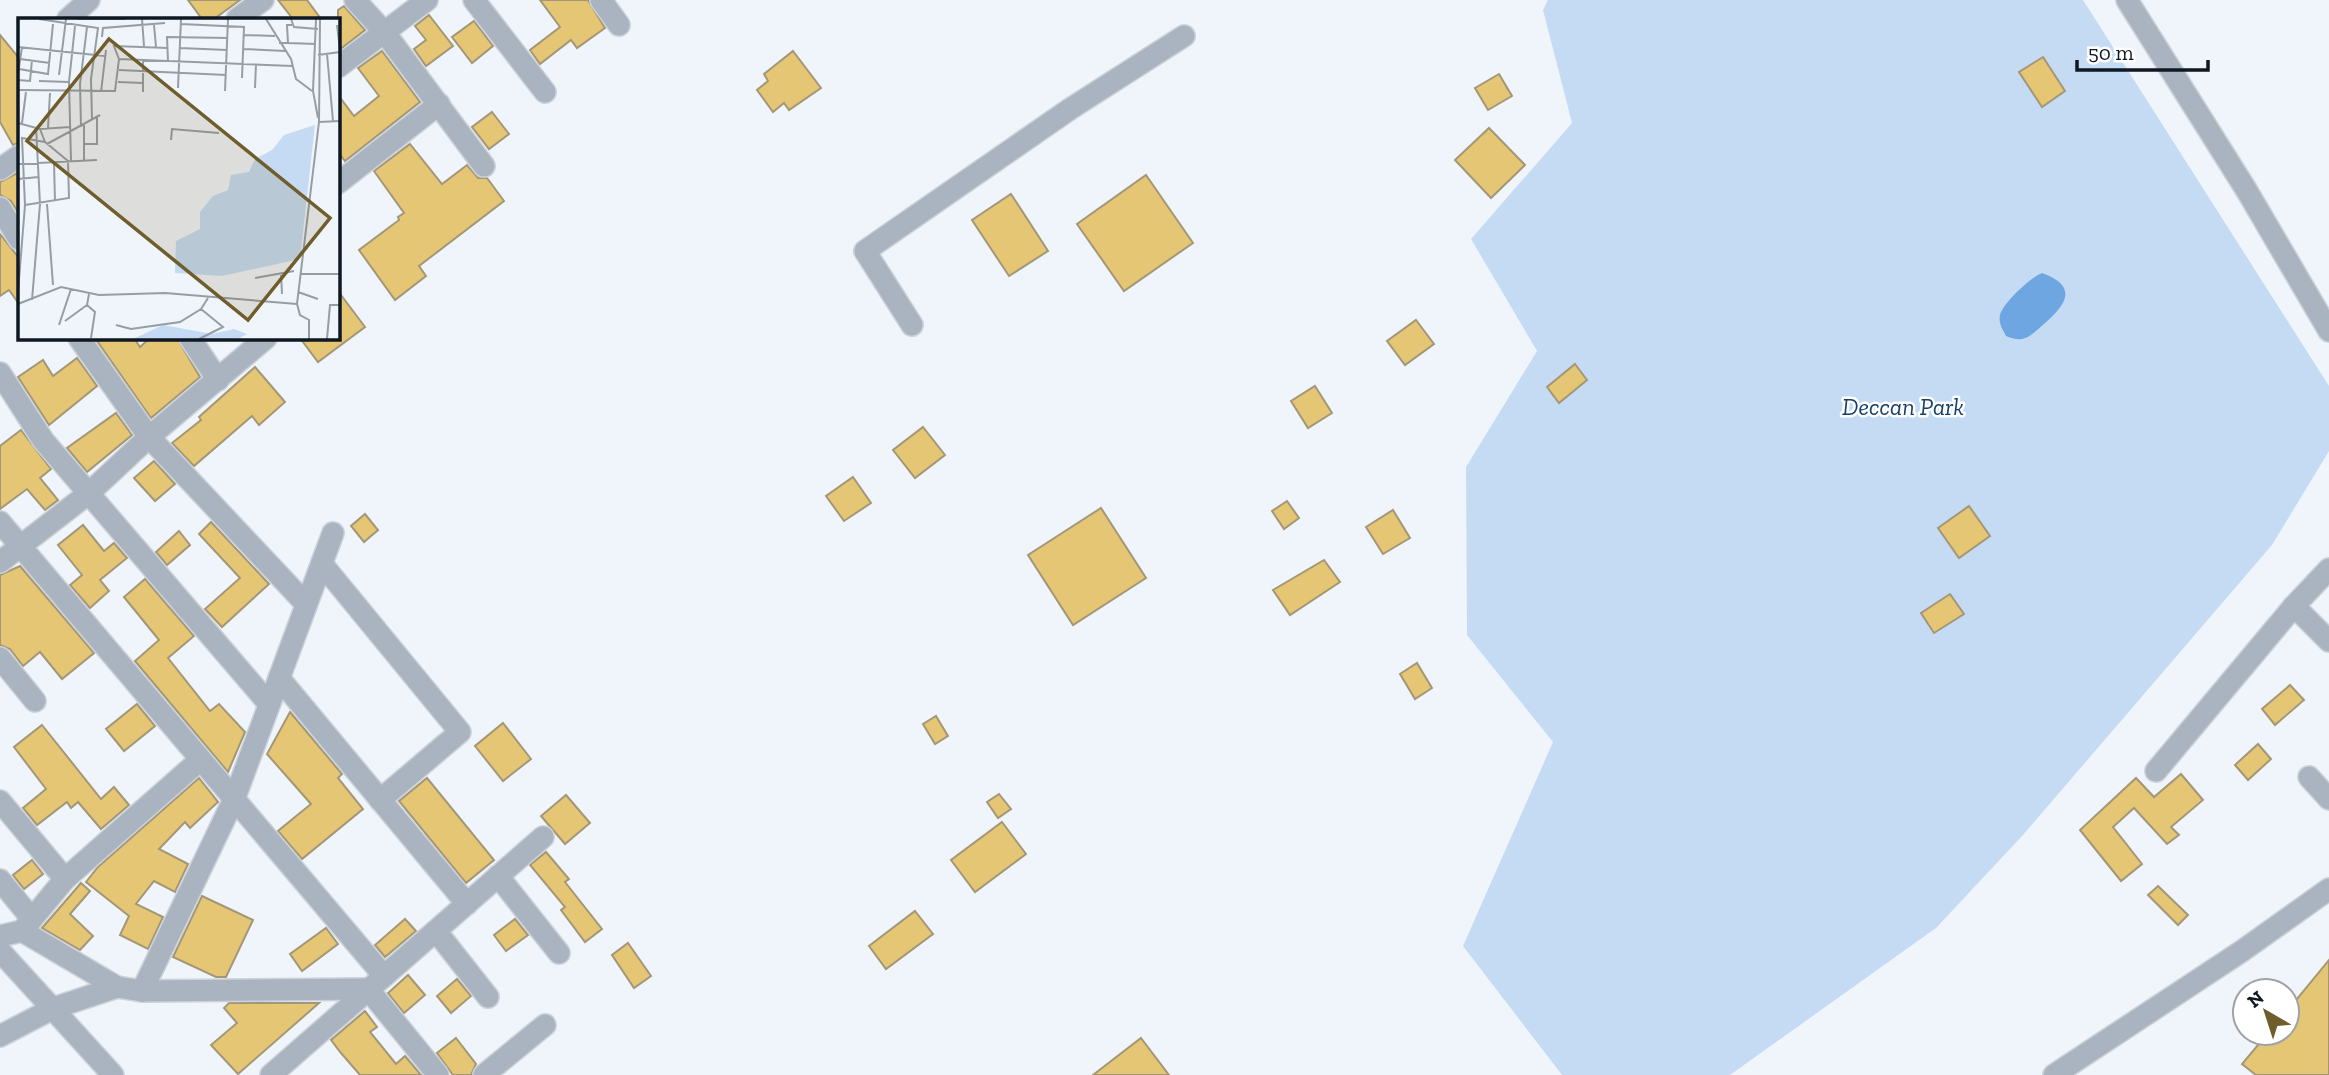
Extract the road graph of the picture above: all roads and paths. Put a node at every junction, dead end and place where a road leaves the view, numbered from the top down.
1 (89, 0) edge
2 (263, 0) edge
3 (355, 0) edge
4 (427, 0) edge
5 (474, 0) edge
6 (601, 0) edge
7 (2127, 0) edge
8 (68, 18) edge
9 (238, 18) edge
10 (619, 25) dead end
11 (385, 33) junction
12 (1184, 36) dead end
13 (340, 66) edge
14 (545, 92) dead end
15 (439, 104) junction
16 (18, 157) edge
17 (484, 166) dead end
18 (0, 169) edge
19 (340, 181) edge
20 (0, 208) edge
21 (18, 237) edge
22 (912, 325) dead end
23 (2329, 331) edge
24 (80, 340) edge
25 (191, 340) edge
26 (263, 340) edge
27 (0, 373) edge
28 (218, 380) junction
29 (149, 437) junction
30 (89, 493) junction
31 (0, 522) edge
32 (333, 533) dead end
33 (20, 546) junction
34 (0, 562) edge
35 (322, 564) junction
36 (2329, 569) edge
37 (306, 604) junction
38 (2294, 606) junction
39 (2329, 640) edge
40 (0, 658) edge
41 (279, 678) junction
42 (36, 701) dead end
43 (270, 704) junction
44 (200, 760) junction
45 (2156, 771) dead end
46 (2309, 777) dead end
47 (235, 797) junction
48 (2329, 799) edge
49 (380, 800) junction
50 (0, 801) edge
51 (543, 837) dead end
52 (498, 876) junction
53 (0, 880) edge
54 (65, 880) junction
55 (2329, 889) edge
56 (467, 904) junction
57 (27, 925) junction
58 (436, 931) junction
59 (0, 936) edge
60 (0, 951) edge
61 (559, 953) dead end
62 (376, 982) junction
63 (117, 987) junction
64 (142, 991) junction
65 (488, 997) dead end
66 (54, 1008) junction
67 (545, 1025) dead end
68 (0, 1036) edge
69 (279, 1072) edge
70 (113, 1075) edge
71 (438, 1075) edge
72 (484, 1075) edge
73 (2054, 1075) edge

1 - 8 street
2 - 9 street
3 - 11 street
4 - 11 street
5 - 14 street
6 - 10 street
7 - 23 street
11 - 13 street
11 - 15 street
12 - 22 street
15 - 17 street
15 - 19 street
16 - 18 street
20 - 21 street
24 - 29 street
25 - 28 street
26 - 28 street
27 - 30 street
28 - 29 street
29 - 30 street
29 - 37 street
30 - 33 street
30 - 43 street
31 - 33 street
32 - 35 street
33 - 34 street
33 - 44 street
35 - 37 street
35 - 49 street
36 - 38 street
37 - 41 street
38 - 39 street
38 - 45 street
40 - 42 street
41 - 43 street
41 - 49 street
43 - 47 street
44 - 47 street
44 - 54 street
46 - 48 street
47 - 62 street
47 - 64 street
49 - 56 street
50 - 54 street
51 - 52 street
52 - 56 street
52 - 61 street
53 - 57 street
54 - 57 street
55 - 73 street
56 - 58 street
57 - 59 street
57 - 63 street
58 - 62 street
58 - 65 street
60 - 66 street
62 - 64 street
62 - 69 street
62 - 71 street
63 - 64 street
63 - 66 street
66 - 68 street
66 - 70 street
67 - 72 street

